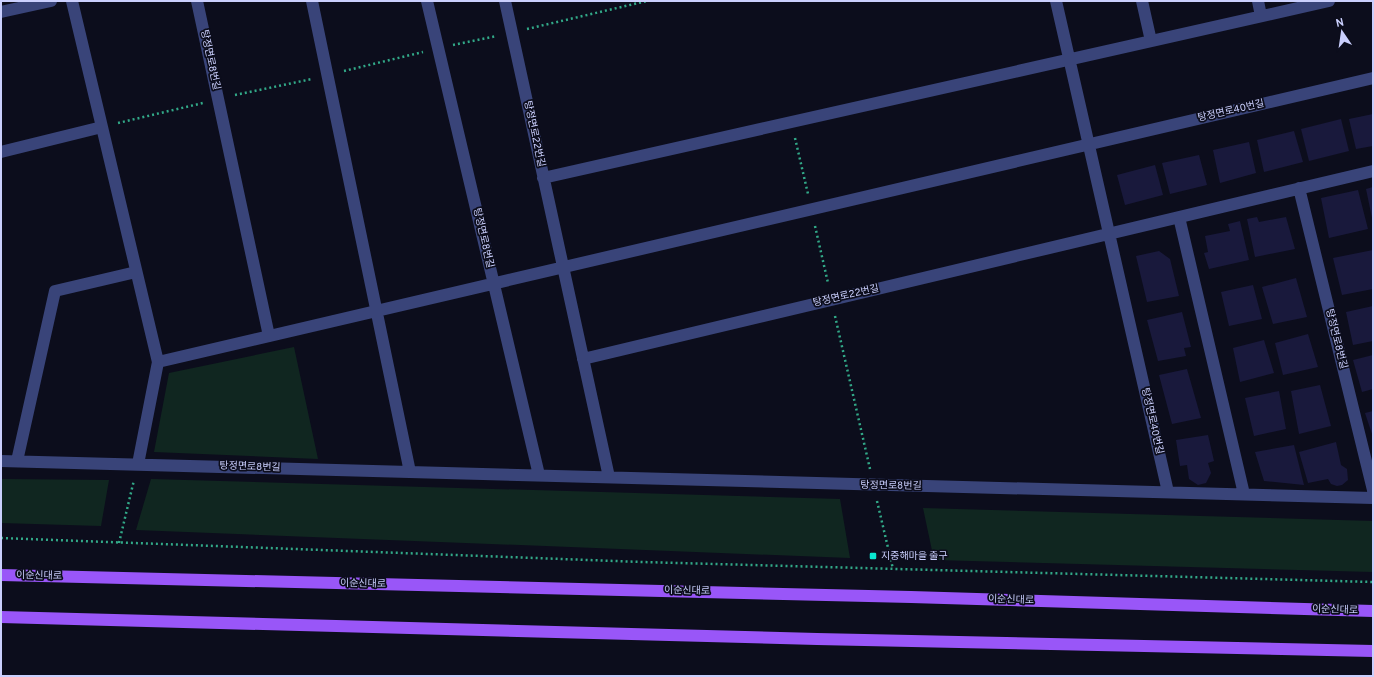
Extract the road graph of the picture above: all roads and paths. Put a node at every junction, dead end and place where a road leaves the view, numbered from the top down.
1 (51, 1) edge
2 (72, 1) edge
3 (197, 1) edge
4 (312, 1) edge
5 (427, 1) edge
6 (505, 1) edge
7 (647, 1) edge
8 (1056, 1) edge
9 (1142, 1) edge
10 (1258, 1) edge
11 (1329, 1) edge
12 (1, 12) edge
13 (1261, 16) junction
14 (512, 33) junction
15 (1151, 41) junction
16 (438, 48) junction
17 (1069, 60) junction
18 (328, 75) junction
19 (1373, 78) edge
20 (218, 99) junction
21 (792, 122) junction
22 (102, 127) junction
23 (1088, 144) junction
24 (1, 152) edge
25 (1373, 170) edge
26 (543, 178) junction
27 (1299, 188) junction
28 (812, 209) junction
29 (1179, 217) junction
30 (1108, 234) junction
31 (563, 268) junction
32 (136, 272) junction
33 (494, 284) junction
34 (832, 299) junction
35 (377, 311) junction
36 (268, 336) junction
37 (583, 359) junction
38 (158, 362) junction
39 (1, 461) edge
40 (17, 461) junction
41 (138, 464) junction
42 (410, 472) junction
43 (539, 476) junction
44 (609, 477) junction
45 (874, 486) junction
46 (1373, 490) edge
47 (1168, 492) junction
48 (1244, 494) junction
49 (1373, 498) edge
50 (1, 538) edge
51 (119, 543) junction
52 (892, 569) junction
53 (1, 576) edge
54 (1373, 582) edge
55 (1373, 611) edge
56 (1, 617) edge
57 (1373, 651) edge

1 - 12 street
2 - 22 street
3 - 20 street, 탕정면로8번길
4 - 18 street
5 - 16 street, 탕정면로8번길
6 - 14 street, 탕정면로22번길
7 - 14 path
8 - 17 street, 탕정면로40번길
9 - 15 street
10 - 13 street
11 - 13 street
13 - 15 street
14 - 16 path
14 - 26 street, 탕정면로22번길
15 - 17 street
16 - 18 path
16 - 33 street, 탕정면로8번길
17 - 21 street
17 - 23 street, 탕정면로40번길
18 - 20 path
18 - 35 street
19 - 23 street, 탕정면로40번길
20 - 22 path
20 - 36 street, 탕정면로8번길
21 - 26 street
21 - 28 path
22 - 24 street
22 - 32 street
23 - 28 street
23 - 30 street, 탕정면로40번길
25 - 27 street
26 - 31 street, 탕정면로22번길
27 - 29 street
27 - 46 street, 탕정면로8번길
28 - 31 street
28 - 34 path
29 - 30 street
29 - 48 street
30 - 34 street, 탕정면로22번길
30 - 47 street, 탕정면로40번길
31 - 33 street
31 - 37 street, 탕정면로22번길
32 - 38 street
32 - 40 street
33 - 35 street
33 - 43 street, 탕정면로8번길
34 - 37 street, 탕정면로22번길
34 - 45 path
35 - 36 street
35 - 42 street
36 - 38 street
37 - 44 street, 탕정면로22번길
38 - 41 street
39 - 40 street, 탕정면로8번길
40 - 41 street, 탕정면로8번길
41 - 42 street, 탕정면로8번길
41 - 51 path
42 - 43 street, 탕정면로8번길
43 - 44 street, 탕정면로8번길
44 - 45 street, 탕정면로8번길
45 - 47 street, 탕정면로8번길
45 - 52 path
47 - 48 street, 탕정면로8번길
48 - 49 street, 탕정면로8번길
50 - 51 path
51 - 52 path
52 - 54 path
53 - 55 main road, 이순신대로
56 - 57 main road

